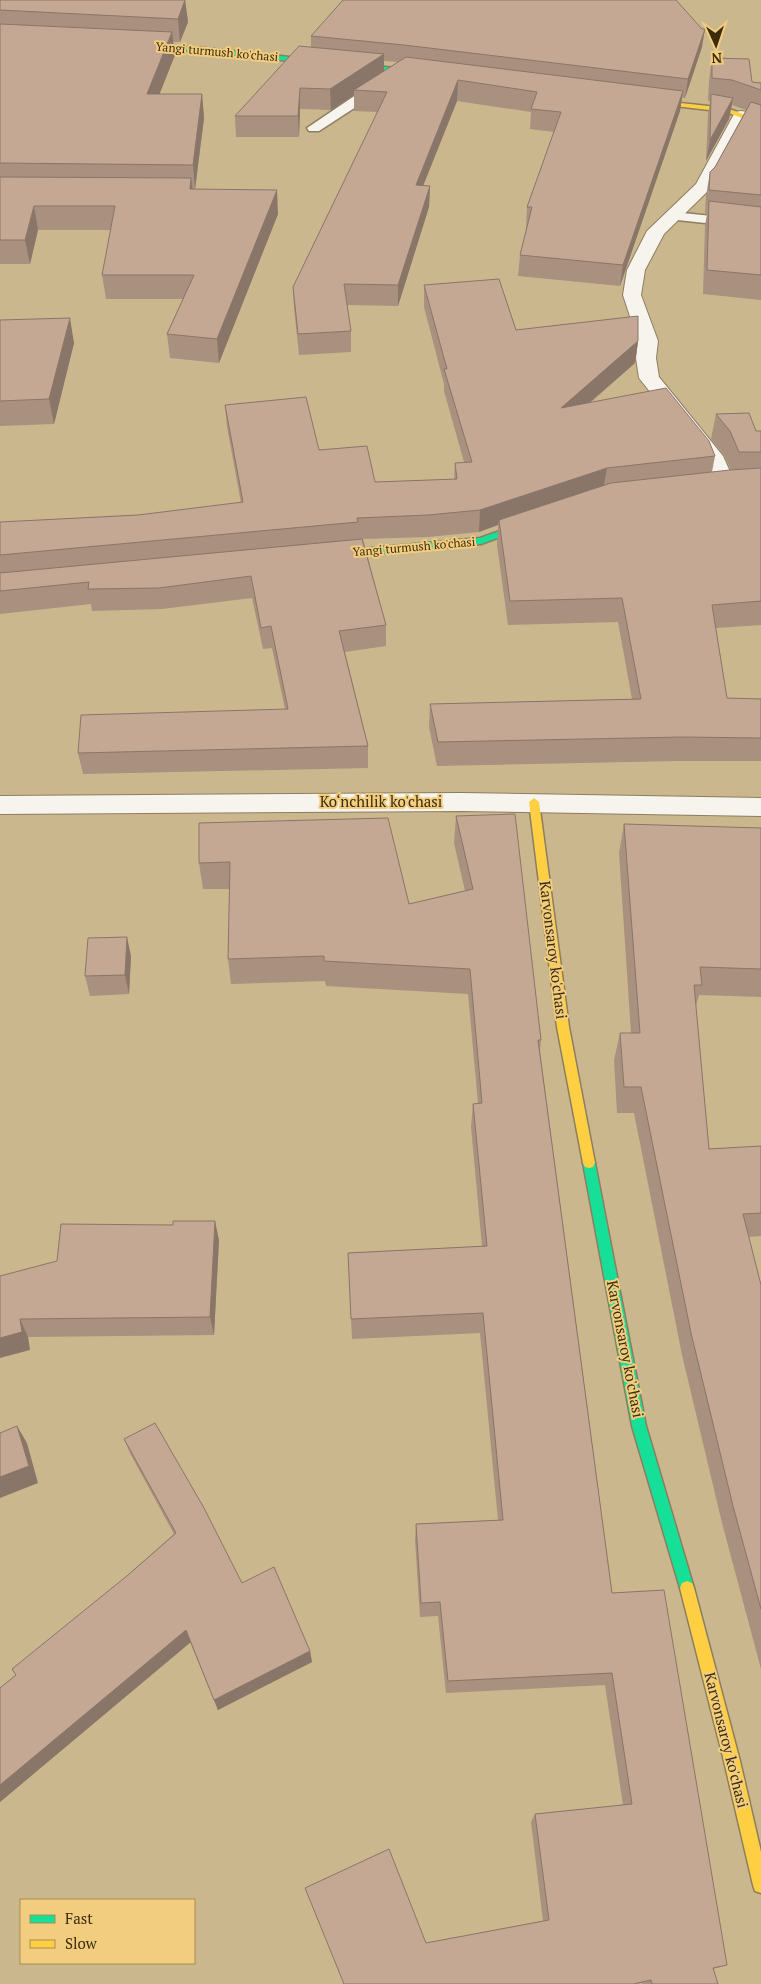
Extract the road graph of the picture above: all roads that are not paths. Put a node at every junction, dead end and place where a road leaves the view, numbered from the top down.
1 (128, 46) edge
2 (404, 70) junction
3 (433, 74) edge
4 (635, 100) edge
5 (741, 116) junction
6 (761, 123) edge
7 (314, 128) dead end
8 (673, 216) junction
9 (761, 225) edge
10 (725, 486) edge
11 (541, 520) edge
12 (314, 556) edge
13 (534, 802) junction
14 (0, 805) edge
15 (761, 807) edge
16 (761, 1885) edge

1 - 2 street, Yangi turmush ko'chasi
2 - 3 street, Yangi turmush ko'chasi
2 - 7 lane
4 - 5 street
5 - 6 street
5 - 8 street
8 - 9 lane
8 - 10 street
11 - 12 street, Yangi turmush ko'chasi
13 - 14 street, Ko‘nchilik ko'chasi
13 - 15 street, Ko‘nchilik ko'chasi
13 - 16 street, Karvonsaroy ko'chasi

